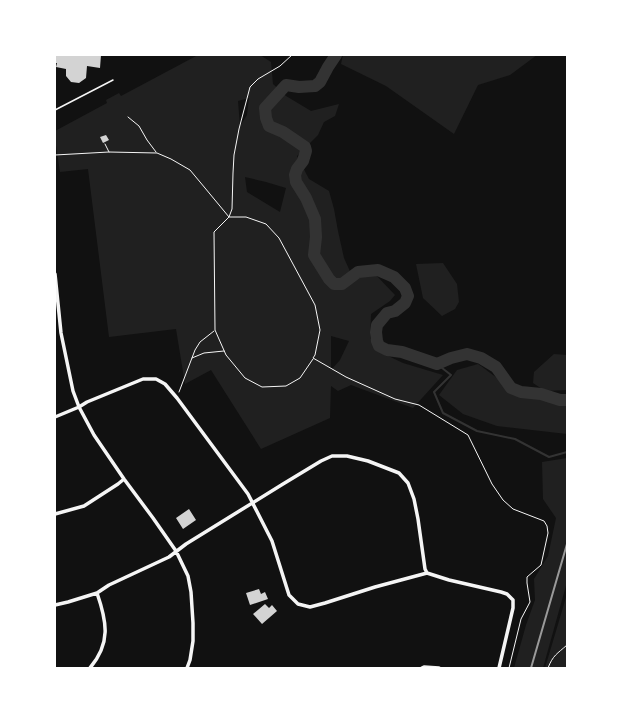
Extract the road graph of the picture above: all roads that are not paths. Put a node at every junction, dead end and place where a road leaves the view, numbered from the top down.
1 (113, 80) dead end
2 (55, 110) edge
3 (55, 274) edge
4 (61, 333) junction
5 (55, 334) edge
6 (79, 407) junction
7 (55, 417) edge
8 (124, 479) junction
9 (253, 503) junction
10 (55, 514) edge
11 (176, 551) junction
12 (427, 573) junction
13 (98, 593) junction
14 (55, 604) edge
15 (90, 668) edge
16 (187, 668) edge
17 (422, 668) edge
18 (439, 668) edge
19 (499, 668) edge

1 - 2 lane
3 - 4 street
4 - 5 street
4 - 6 street
6 - 7 street
6 - 8 street
6 - 9 street
8 - 10 street
8 - 11 street
9 - 11 street
9 - 12 street
9 - 12 street
11 - 13 street
11 - 16 street
12 - 19 street
13 - 14 street
13 - 15 street
17 - 18 street

